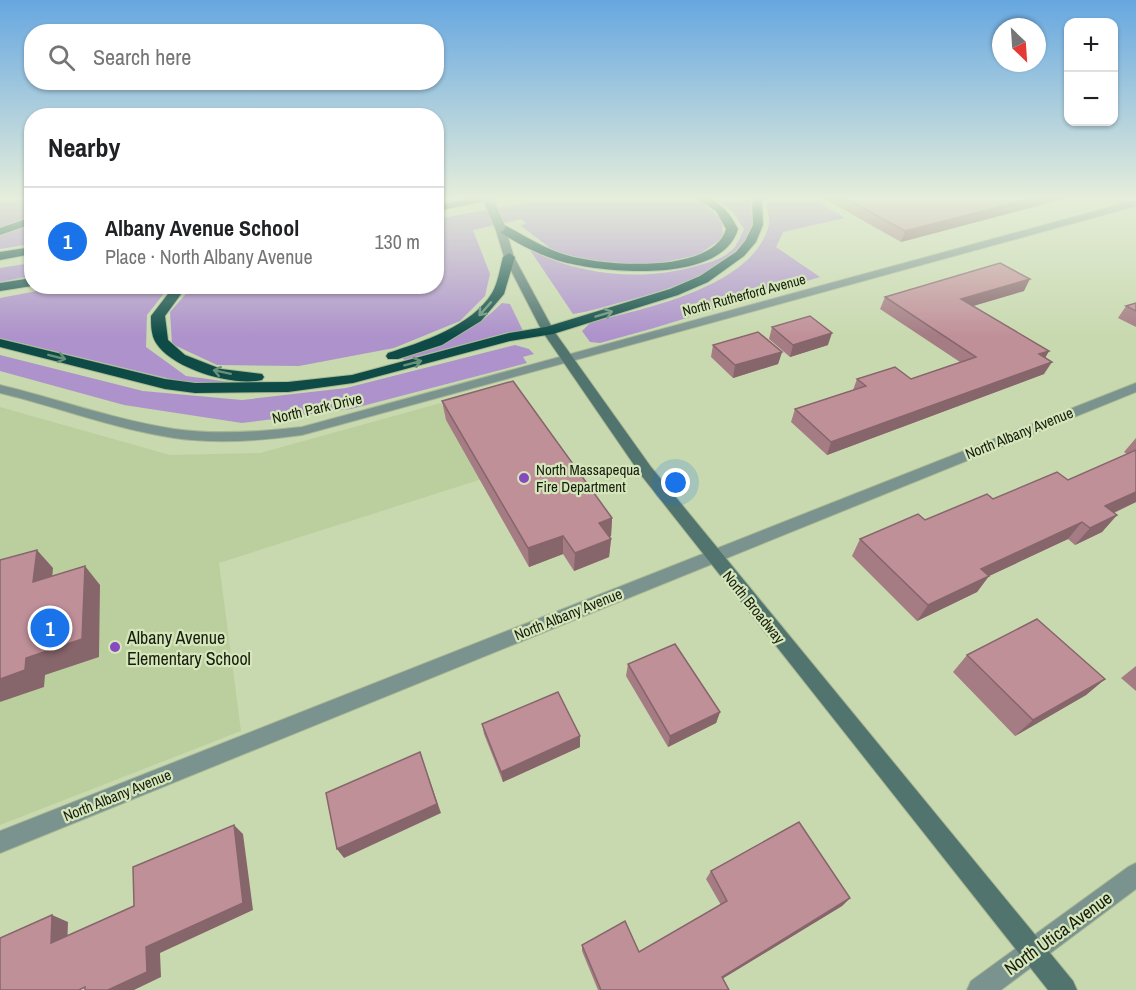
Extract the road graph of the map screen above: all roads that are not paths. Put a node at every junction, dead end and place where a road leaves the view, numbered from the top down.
1 (505, 243) edge
2 (531, 243) edge
3 (725, 243) edge
4 (749, 243) edge
5 (989, 243) edge
6 (24, 252) edge
7 (0, 256) edge
8 (509, 257) junction
9 (24, 283) edge
10 (0, 287) edge
11 (175, 294) edge
12 (548, 331) junction
13 (0, 342) edge
14 (567, 359) junction
15 (1136, 387) edge
16 (0, 389) edge
17 (713, 556) junction
18 (0, 842) edge
19 (1136, 875) edge
20 (1033, 951) junction
21 (980, 990) edge
22 (1064, 990) edge

1 - 8 main road, North Broadway
2 - 3 highway
12 -> 4 highway
5 - 14 street, North Rutherford Avenue
6 - 7 highway
8 -> 11 highway
8 - 12 main road, North Broadway
9 - 10 highway
13 -> 12 highway
12 - 14 main road, North Broadway
14 - 16 street, North Park Drive
14 - 17 main road, North Broadway
15 - 17 street, North Albany Avenue
17 - 18 street, North Albany Avenue
17 - 20 main road, North Broadway
19 - 20 street, North Utica Avenue
20 - 21 street, North Utica Avenue
20 - 22 main road, North Broadway

